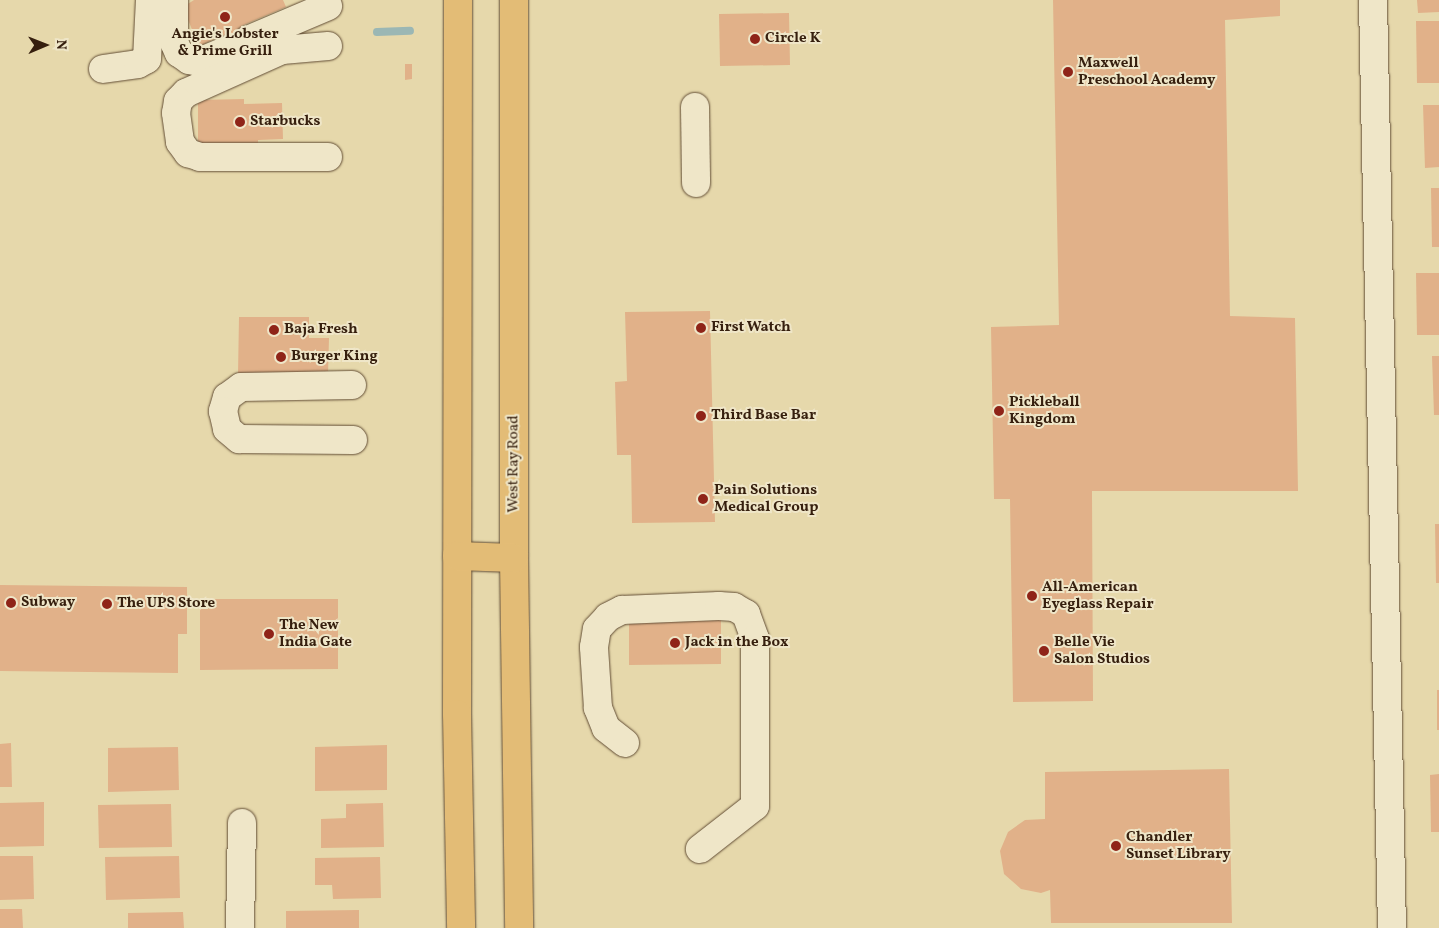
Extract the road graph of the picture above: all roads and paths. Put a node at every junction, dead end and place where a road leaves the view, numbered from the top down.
1 (150, 0) edge
2 (174, 0) edge
3 (458, 0) edge
4 (514, 0) edge
5 (1373, 0) edge
6 (328, 6) dead end
7 (328, 46) dead end
8 (103, 69) dead end
9 (694, 107) dead end
10 (328, 157) dead end
11 (696, 183) dead end
12 (352, 385) dead end
13 (352, 440) dead end
14 (457, 556) junction
15 (514, 558) junction
16 (625, 743) dead end
17 (242, 823) dead end
18 (700, 849) dead end
19 (240, 928) edge
20 (461, 928) edge
21 (519, 928) edge
22 (1392, 928) edge

1 - 8 street
2 - 6 street
3 - 14 main road
4 - 15 main road, West Ray Road
5 - 22 street
7 - 10 street
9 - 11 street
12 - 13 street
14 - 15 main road
14 - 20 main road
15 - 21 main road, West Ray Road
16 - 18 street
17 - 19 street

